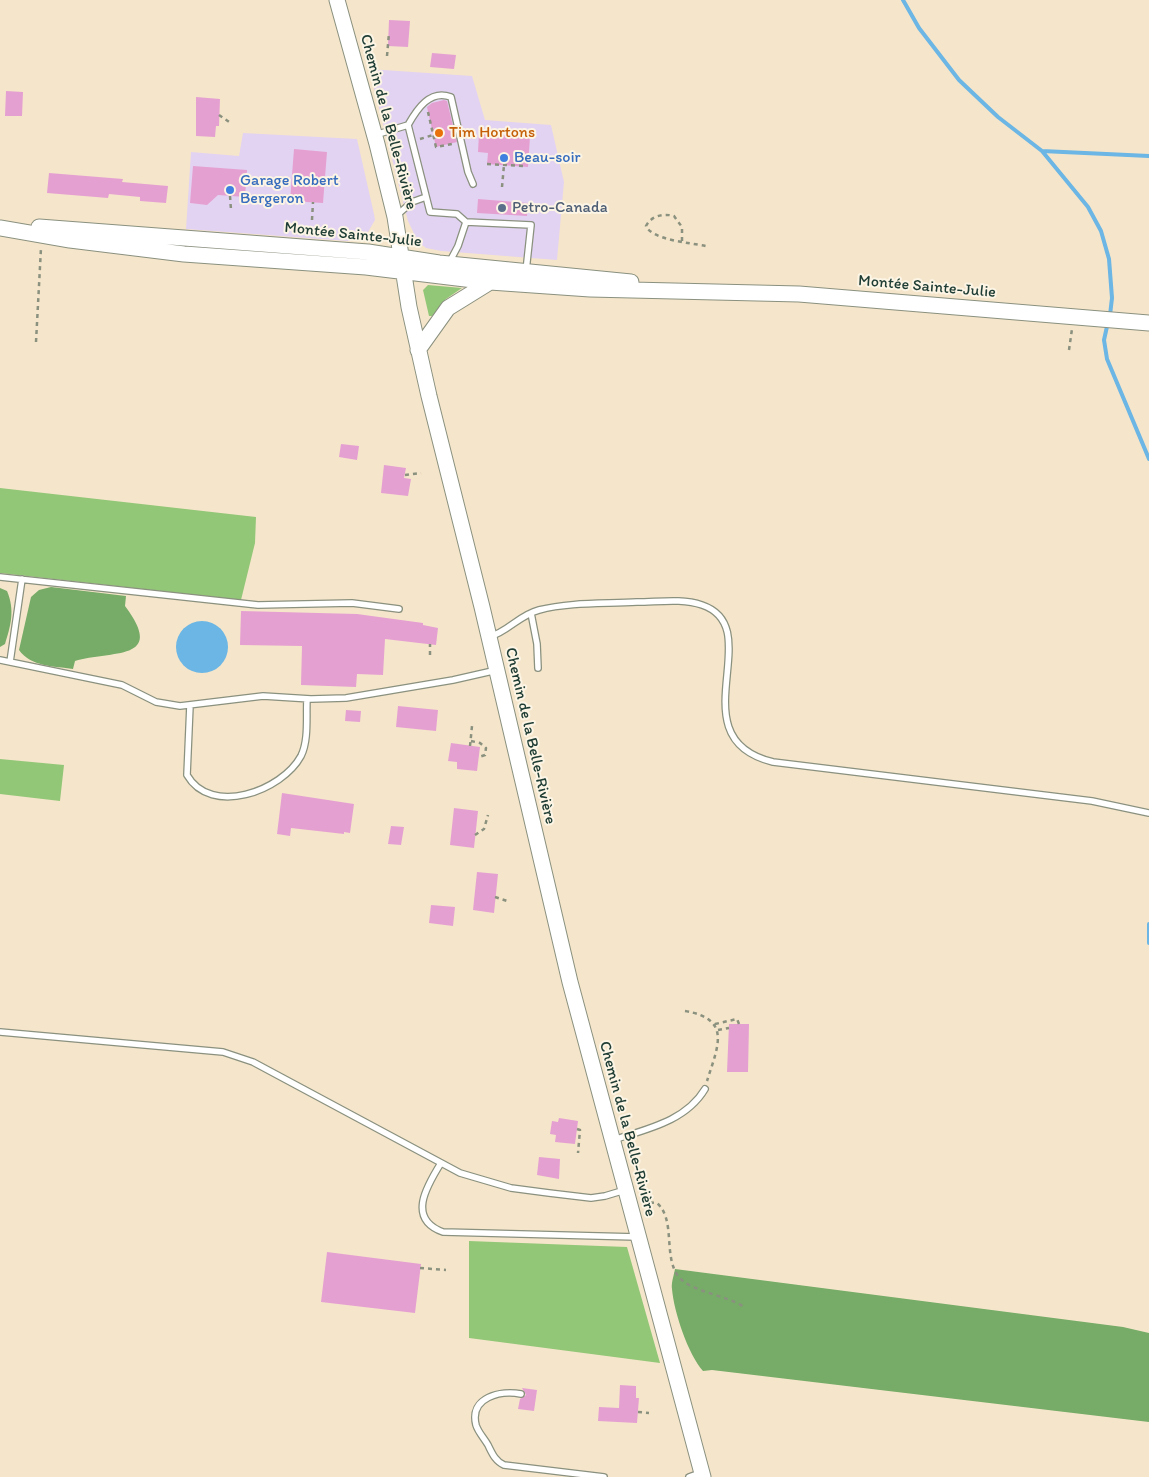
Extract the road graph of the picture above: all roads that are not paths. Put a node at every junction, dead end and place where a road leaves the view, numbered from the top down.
1 (337, 0) edge
2 (408, 125) junction
3 (374, 135) junction
4 (473, 184) dead end
5 (426, 197) junction
6 (395, 217) junction
7 (466, 222) junction
8 (0, 227) edge
9 (448, 264) junction
10 (402, 265) junction
11 (526, 271) junction
12 (490, 282) junction
13 (702, 292) junction
14 (1149, 323) edge
15 (418, 350) junction
16 (0, 577) edge
17 (22, 579) junction
18 (399, 609) dead end
19 (531, 613) junction
20 (489, 637) junction
21 (0, 660) edge
22 (10, 662) junction
23 (538, 668) dead end
24 (497, 670) junction
25 (307, 699) junction
26 (190, 705) junction
27 (1149, 813) edge
28 (0, 1032) edge
29 (705, 1089) road end
30 (611, 1140) junction
31 (441, 1163) junction
32 (627, 1198) junction
33 (637, 1237) junction
34 (521, 1394) dead end
35 (698, 1475) edge
36 (604, 1477) edge

1 - 3 main road, Chemin de la Belle-Rivière
2 - 3 lane
2 - 4 lane
2 - 5 lane
3 - 6 main road, Chemin de la Belle-Rivière
5 - 6 lane
5 - 7 lane
6 - 10 main road, Chemin de la Belle-Rivière
7 - 9 lane
7 - 11 lane
8 - 10 main road, Montée Sainte-Julie
8 - 10 main road, Montée Sainte-Julie
9 - 10 main road, Montée Sainte-Julie
9 - 11 main road, Montée Sainte-Julie
10 - 12 main road, Montée Sainte-Julie
10 - 15 main road, Chemin de la Belle-Rivière
11 - 13 main road, Montée Sainte-Julie
12 - 13 main road, Montée Sainte-Julie
12 - 15 main road
13 - 14 main road, Montée Sainte-Julie
15 - 20 main road, Chemin de la Belle-Rivière
16 - 17 lane
17 - 18 lane
17 - 22 lane
19 - 20 lane
19 - 23 lane
19 - 27 lane
20 - 24 main road, Chemin de la Belle-Rivière
21 - 22 lane
22 - 26 lane
24 - 25 lane
24 - 30 main road, Chemin de la Belle-Rivière
25 - 26 lane
25 - 26 lane
28 - 31 lane
29 - 30 lane
30 - 32 main road, Chemin de la Belle-Rivière
31 - 32 lane
31 - 33 lane
32 - 33 main road, Chemin de la Belle-Rivière
33 - 35 main road, Chemin de la Belle-Rivière
34 - 36 lane

